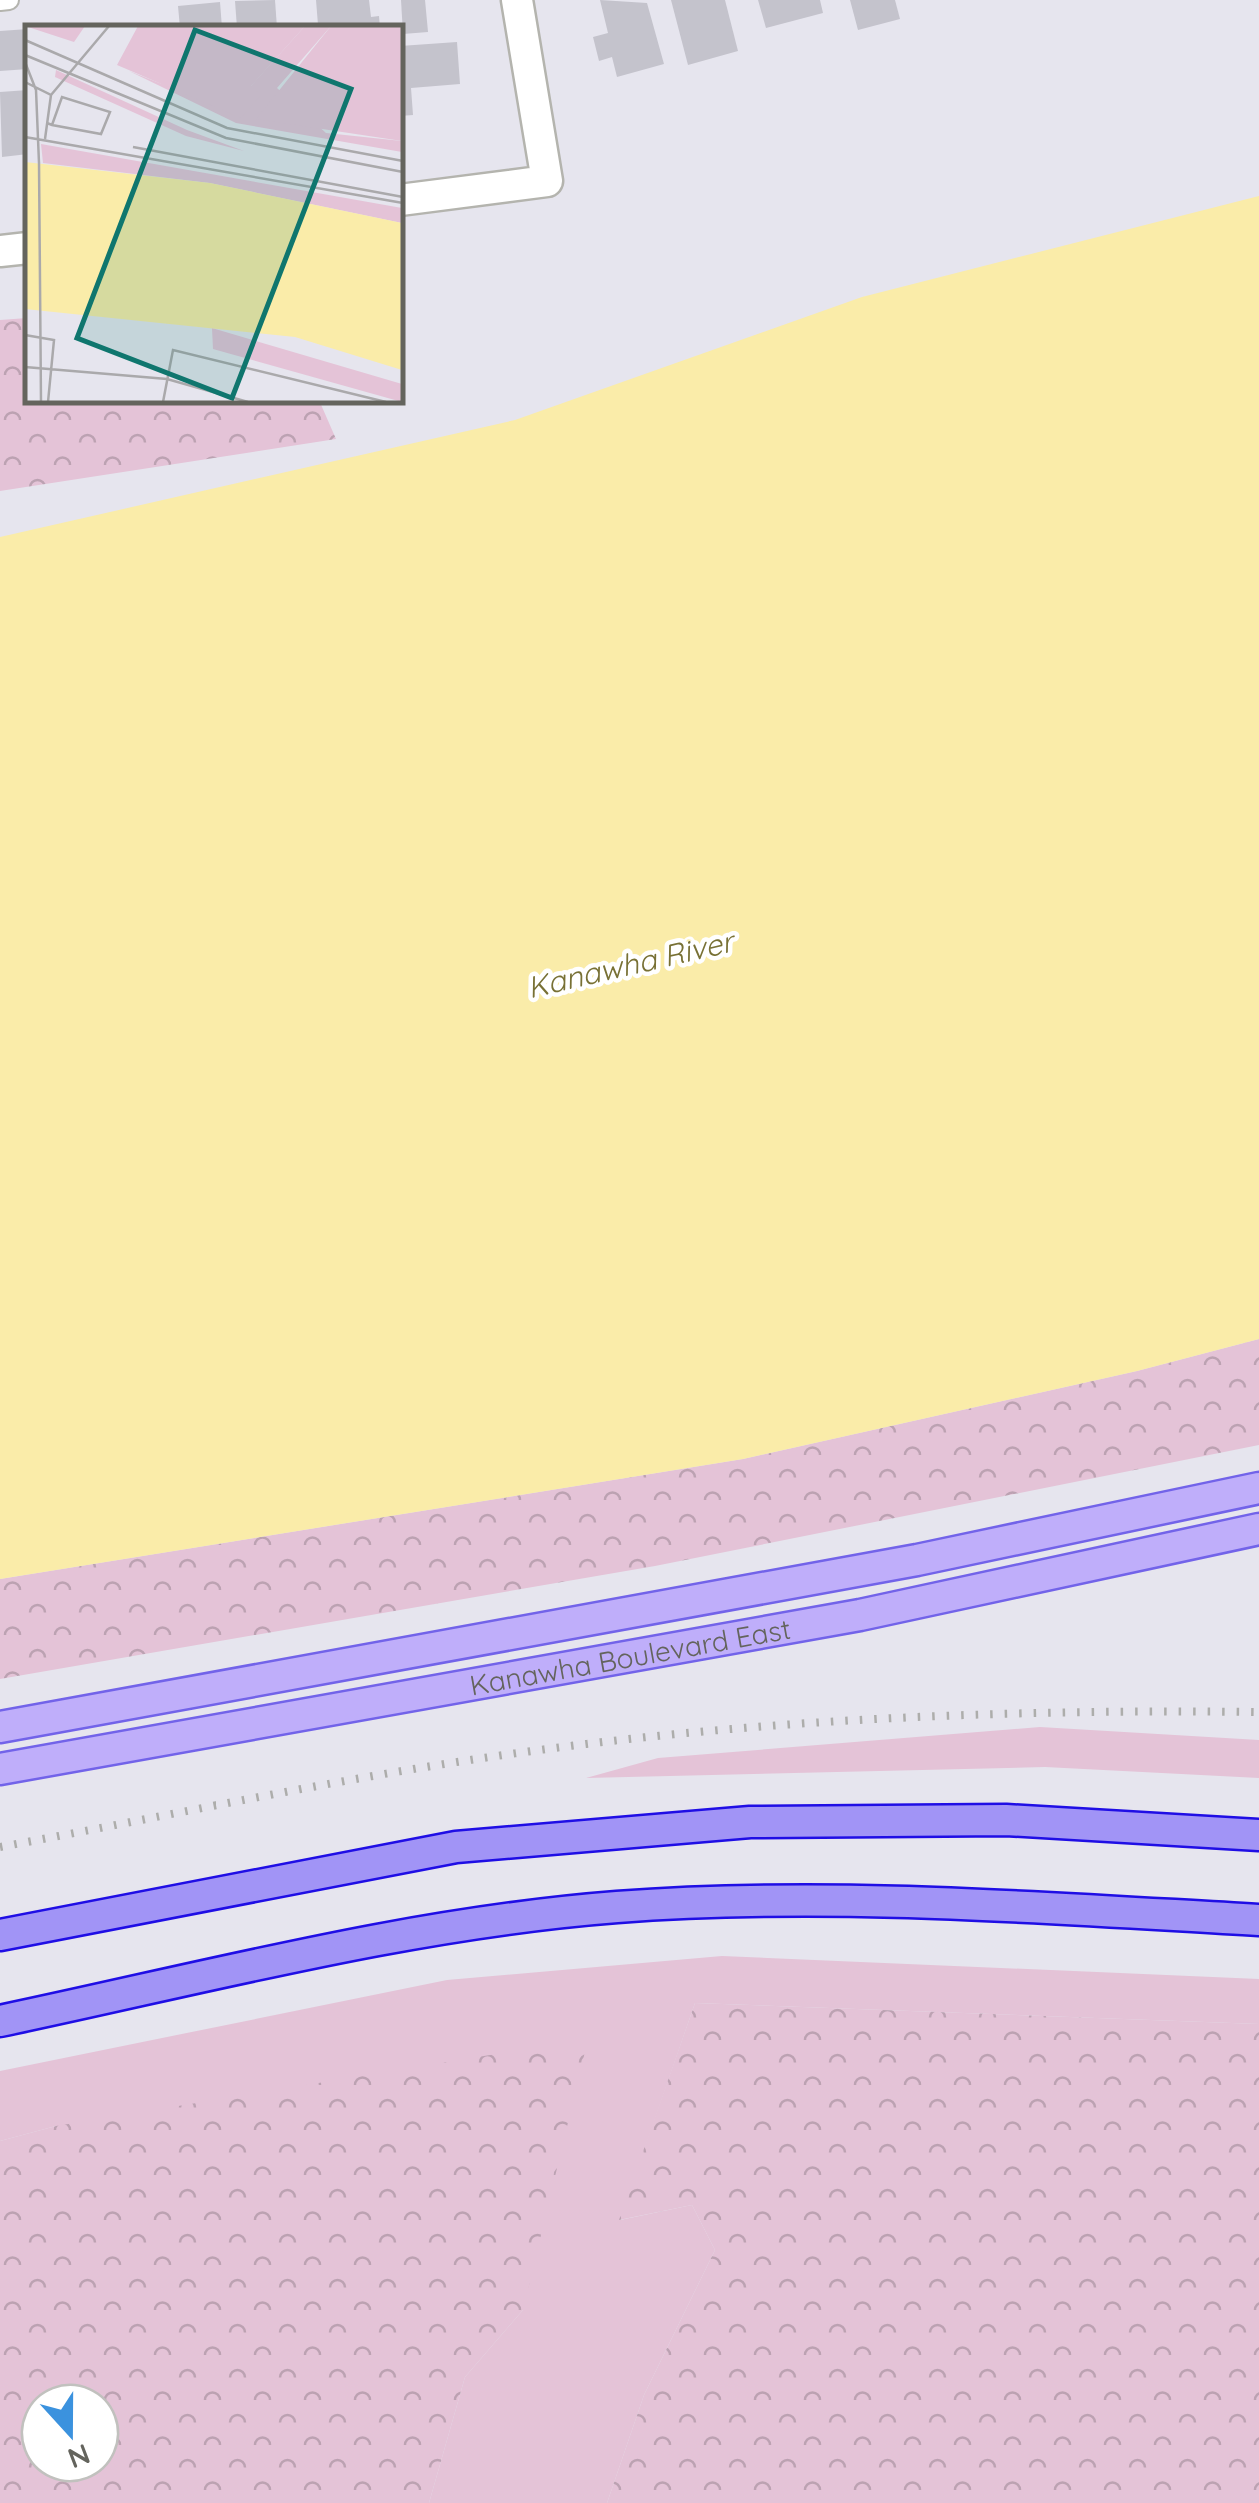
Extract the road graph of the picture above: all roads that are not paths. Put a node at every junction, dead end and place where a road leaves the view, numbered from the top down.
1 (9, 0) edge
2 (517, 0) edge
3 (0, 1) edge
4 (402, 200) edge
5 (25, 248) edge
6 (0, 251) edge
7 (1259, 1488) edge
8 (1259, 1529) edge
9 (0, 1728) edge
10 (0, 1770) edge
11 (1259, 1835) edge
12 (1259, 1920) edge
13 (0, 1935) edge
14 (0, 2020) edge

1 - 3 lane
2 - 4 street
5 - 6 street
7 - 9 main road, Kanawha Boulevard East
8 - 10 main road, Kanawha Boulevard East
11 - 13 highway
12 - 14 highway

